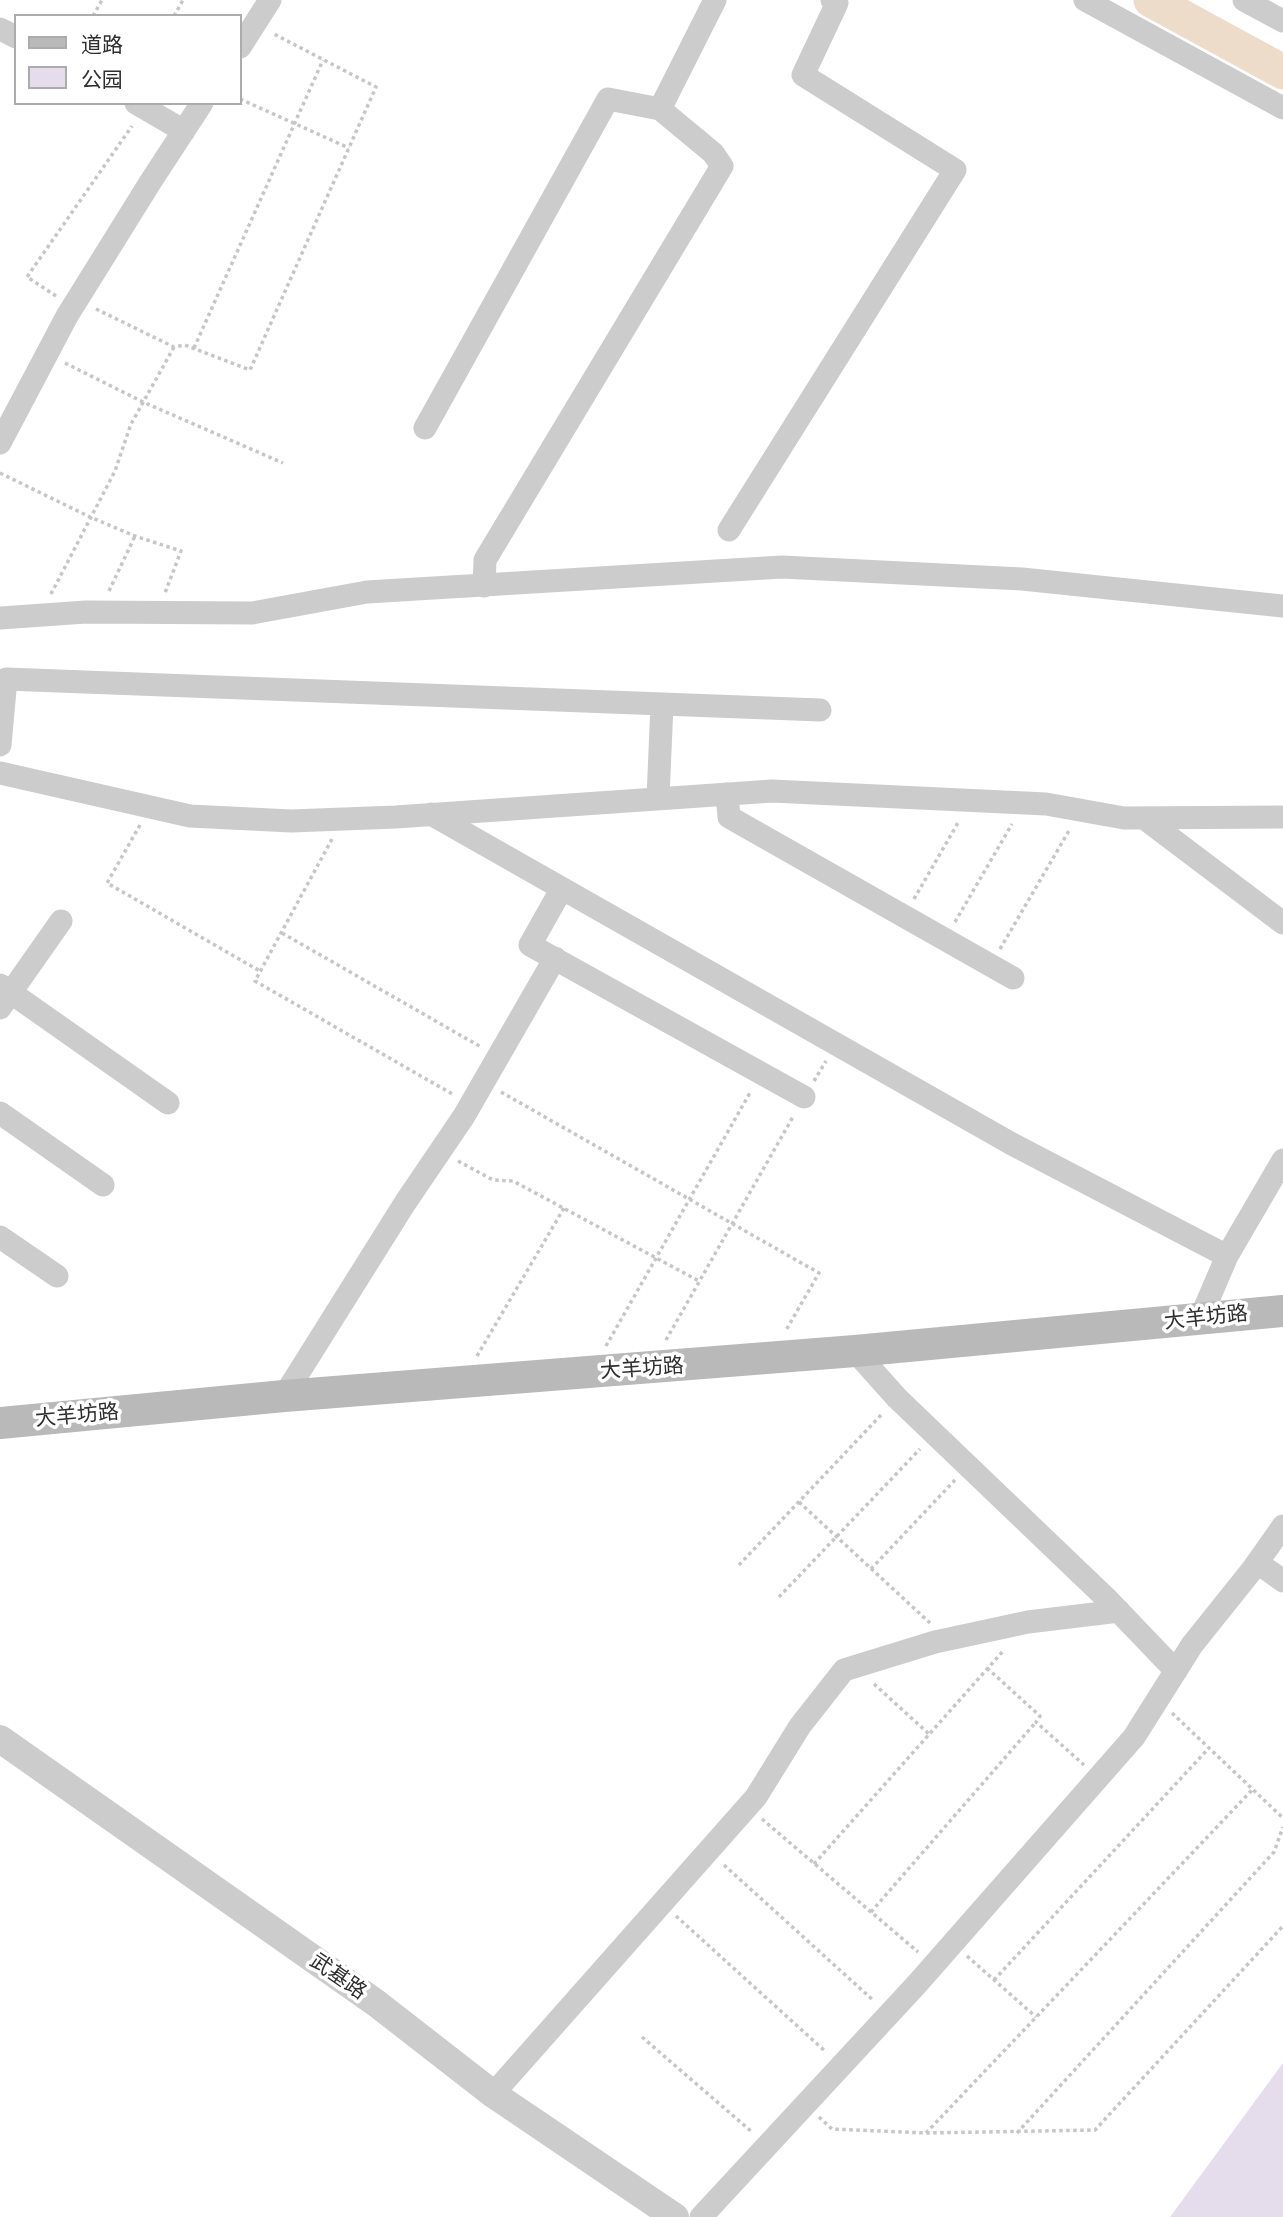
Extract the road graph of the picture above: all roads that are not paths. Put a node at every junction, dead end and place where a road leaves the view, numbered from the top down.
1 (270, 0) edge
2 (715, 0) edge
3 (832, 0) edge
4 (1085, 0) edge
5 (1244, 0) edge
6 (1283, 21) edge
7 (242, 44) edge
8 (201, 105) edge
9 (140, 106) edge
10 (1283, 108) edge
11 (660, 109) junction
12 (184, 131) junction
13 (425, 428) dead end
14 (0, 443) edge
15 (729, 530) dead end
16 (484, 586) junction
17 (1283, 606) edge
18 (0, 618) edge
19 (662, 704) junction
20 (820, 710) dead end
21 (0, 745) edge
22 (0, 773) edge
23 (727, 793) junction
24 (658, 798) junction
25 (431, 814) junction
26 (1283, 817) edge
27 (1144, 818) junction
28 (561, 890) junction
29 (61, 921) dead end
30 (1283, 923) edge
31 (555, 958) junction
32 (1013, 978) dead end
33 (4, 995) edge
34 (804, 1097) road end
35 (168, 1103) dead end
36 (0, 1113) edge
37 (1283, 1160) edge
38 (103, 1185) dead end
39 (0, 1237) edge
40 (1227, 1256) junction
41 (57, 1276) dead end
42 (1283, 1311) edge
43 (1200, 1320) junction
44 (855, 1351) junction
45 (284, 1396) junction
46 (0, 1423) edge
47 (1283, 1526) edge
48 (1258, 1563) junction
49 (1283, 1581) edge
50 (1119, 1611) junction
51 (1176, 1671) junction
52 (0, 1739) edge
53 (494, 2094) junction
54 (675, 2217) edge
55 (701, 2217) edge

1 - 7 street
2 - 11 street
3 - 15 street
4 - 10 street
5 - 6 street
8 - 12 street
9 - 12 street
11 - 13 street
11 - 16 street
12 - 14 street
16 - 17 street
16 - 18 street
19 - 20 street
19 - 21 street
19 - 24 street
22 - 25 street
23 - 24 street
23 - 27 street
23 - 32 street
24 - 25 street
25 - 28 street
26 - 27 street
27 - 30 street
28 - 31 street
28 - 40 street
29 - 33 street
31 - 34 street
31 - 45 street
33 - 35 street
36 - 38 street
37 - 40 street
39 - 41 street
40 - 43 street
42 - 43 main road, 大羊坊路
43 - 44 main road, 大羊坊路
44 - 45 main road, 大羊坊路
44 - 50 street
45 - 46 main road, 大羊坊路
47 - 48 street
48 - 49 street
48 - 51 street
50 - 51 street
50 - 53 street
51 - 55 street
52 - 53 street, 武基路
53 - 54 street, 武基路

